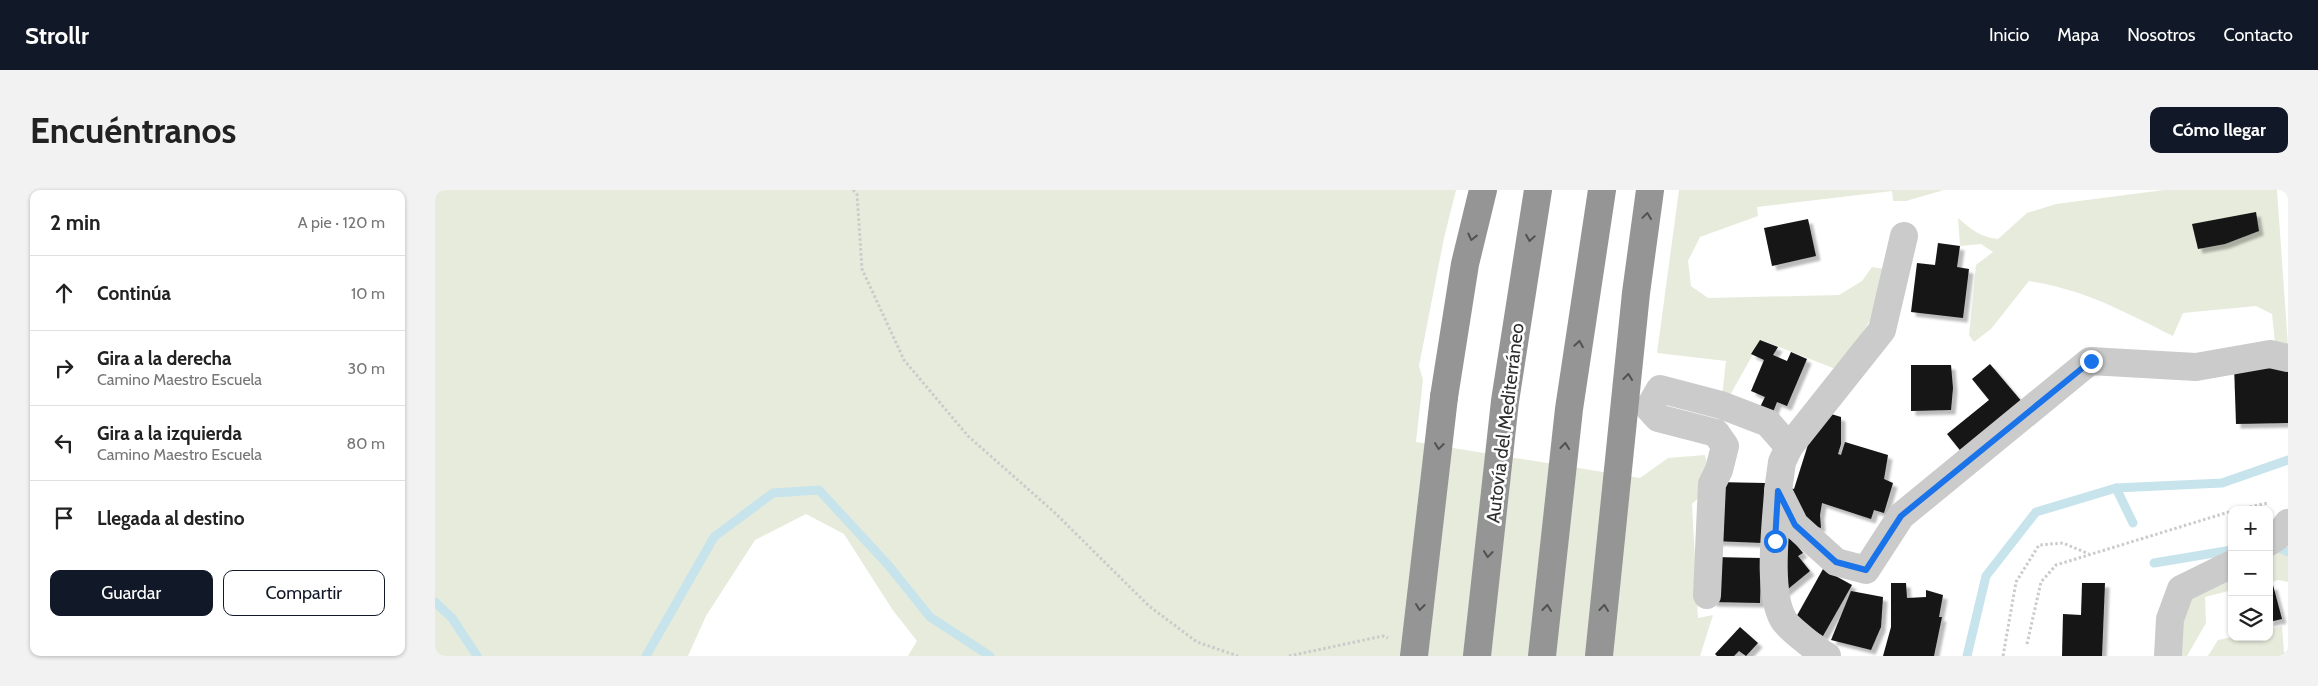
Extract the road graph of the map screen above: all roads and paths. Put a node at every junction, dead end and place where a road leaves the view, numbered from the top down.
1 (853, 190) edge
2 (1483, 190) edge
3 (1538, 190) edge
4 (1602, 190) edge
5 (1650, 190) edge
6 (1903, 236) dead end
7 (2288, 358) edge
8 (1789, 447) junction
9 (1778, 491) junction
10 (2271, 502) dead end
11 (2252, 506) edge
12 (2228, 512) edge
13 (2288, 523) edge
14 (2273, 539) edge
15 (2090, 554) junction
16 (2228, 566) edge
17 (1707, 595) dead end
18 (1392, 639) dead end
19 (2027, 644) dead end
20 (1238, 656) edge
21 (1289, 656) edge
22 (1414, 656) edge
23 (1477, 656) edge
24 (1542, 656) edge
25 (1599, 656) edge
26 (1827, 656) edge
27 (2003, 656) edge
28 (2168, 656) edge

1 - 20 path
2 -> 22 highway, bridge
3 -> 23 highway, Autovía del Mediterráneo
24 -> 4 highway
25 -> 5 highway
6 - 8 street
7 - 9 street
8 - 9 street
8 - 17 street
9 - 26 street
10 - 11 path
12 - 15 path
13 - 14 street
15 - 19 path
15 - 27 path
16 - 28 street
18 - 21 path

